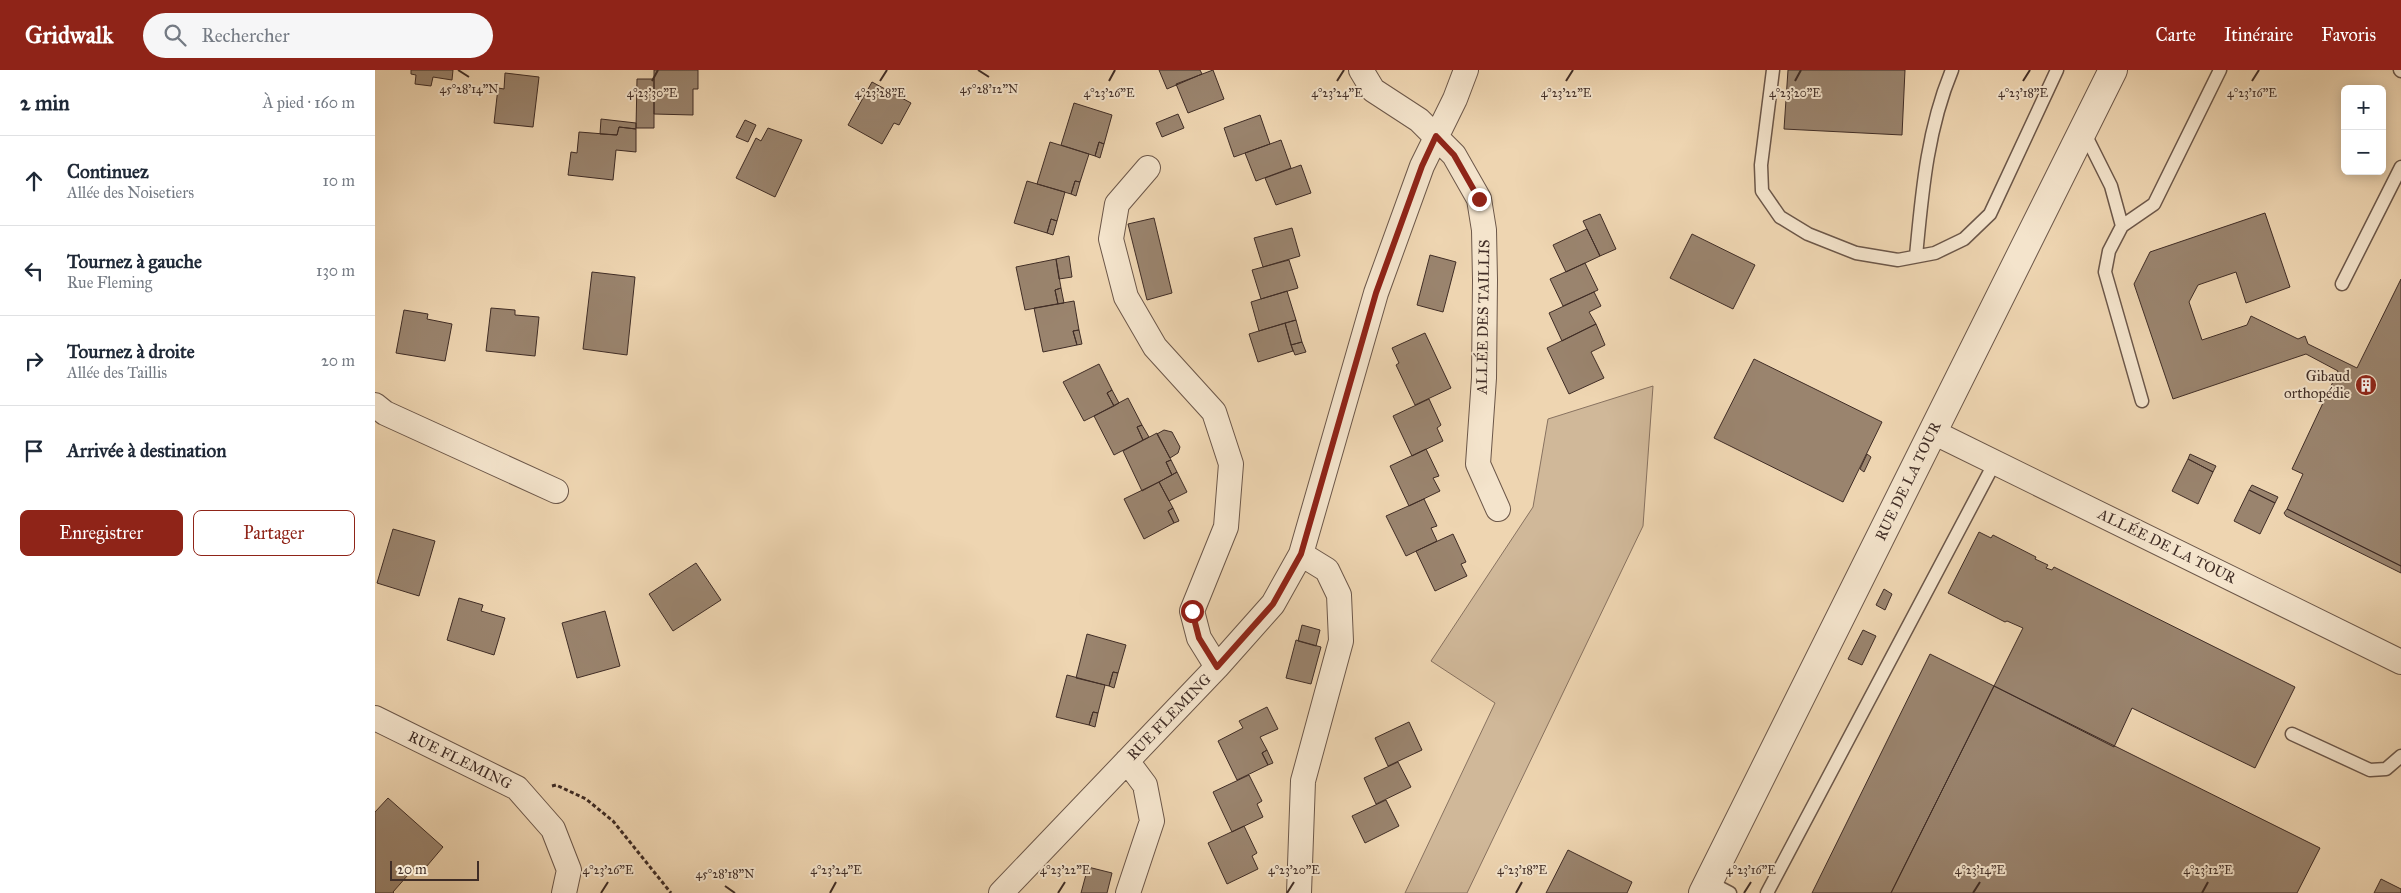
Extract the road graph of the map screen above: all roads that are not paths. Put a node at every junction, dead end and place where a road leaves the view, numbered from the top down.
1 (1361, 70) edge
2 (1465, 70) edge
3 (1773, 70) edge
4 (1952, 70) edge
5 (2057, 70) edge
6 (2113, 70) edge
7 (2220, 70) edge
8 (2083, 130) junction
9 (1436, 136) junction
10 (2401, 167) edge
11 (1148, 168) dead end
12 (2122, 226) junction
13 (1916, 256) junction
14 (2342, 284) dead end
15 (2142, 401) dead end
16 (375, 405) edge
17 (1933, 432) junction
18 (1995, 462) junction
19 (556, 490) dead end
20 (1498, 508) dead end
21 (1301, 554) junction
22 (2401, 662) edge
23 (1217, 667) junction
24 (375, 718) edge
25 (2292, 734) dead end
26 (2401, 756) edge
27 (1127, 761) junction
28 (1714, 889) edge
29 (564, 893) edge
30 (1001, 893) edge
31 (1128, 893) edge
32 (1299, 893) edge
33 (1767, 893) edge

1 - 9 street, ALLÉE DES TAILLIS
2 - 9 street, RUE FLEMING
3 - 13 lane
4 - 13 lane
5 - 13 lane
6 - 8 street, RUE DE LA TOUR
7 - 12 lane
8 - 12 lane
8 - 17 street, RUE DE LA TOUR
9 - 20 street, ALLÉE DES TAILLIS
9 - 21 street, RUE FLEMING
10 - 14 lane
11 - 23 street
12 - 15 lane
16 - 19 street
17 - 18 street, ALLÉE DE LA TOUR
17 - 28 street, RUE DE LA TOUR
18 - 22 street, ALLÉE DE LA TOUR
18 - 33 lane
21 - 23 street, RUE FLEMING
21 - 32 street
23 - 27 street, RUE FLEMING
24 - 29 street, RUE FLEMING
25 - 26 lane
27 - 30 street, RUE FLEMING
27 - 31 street

